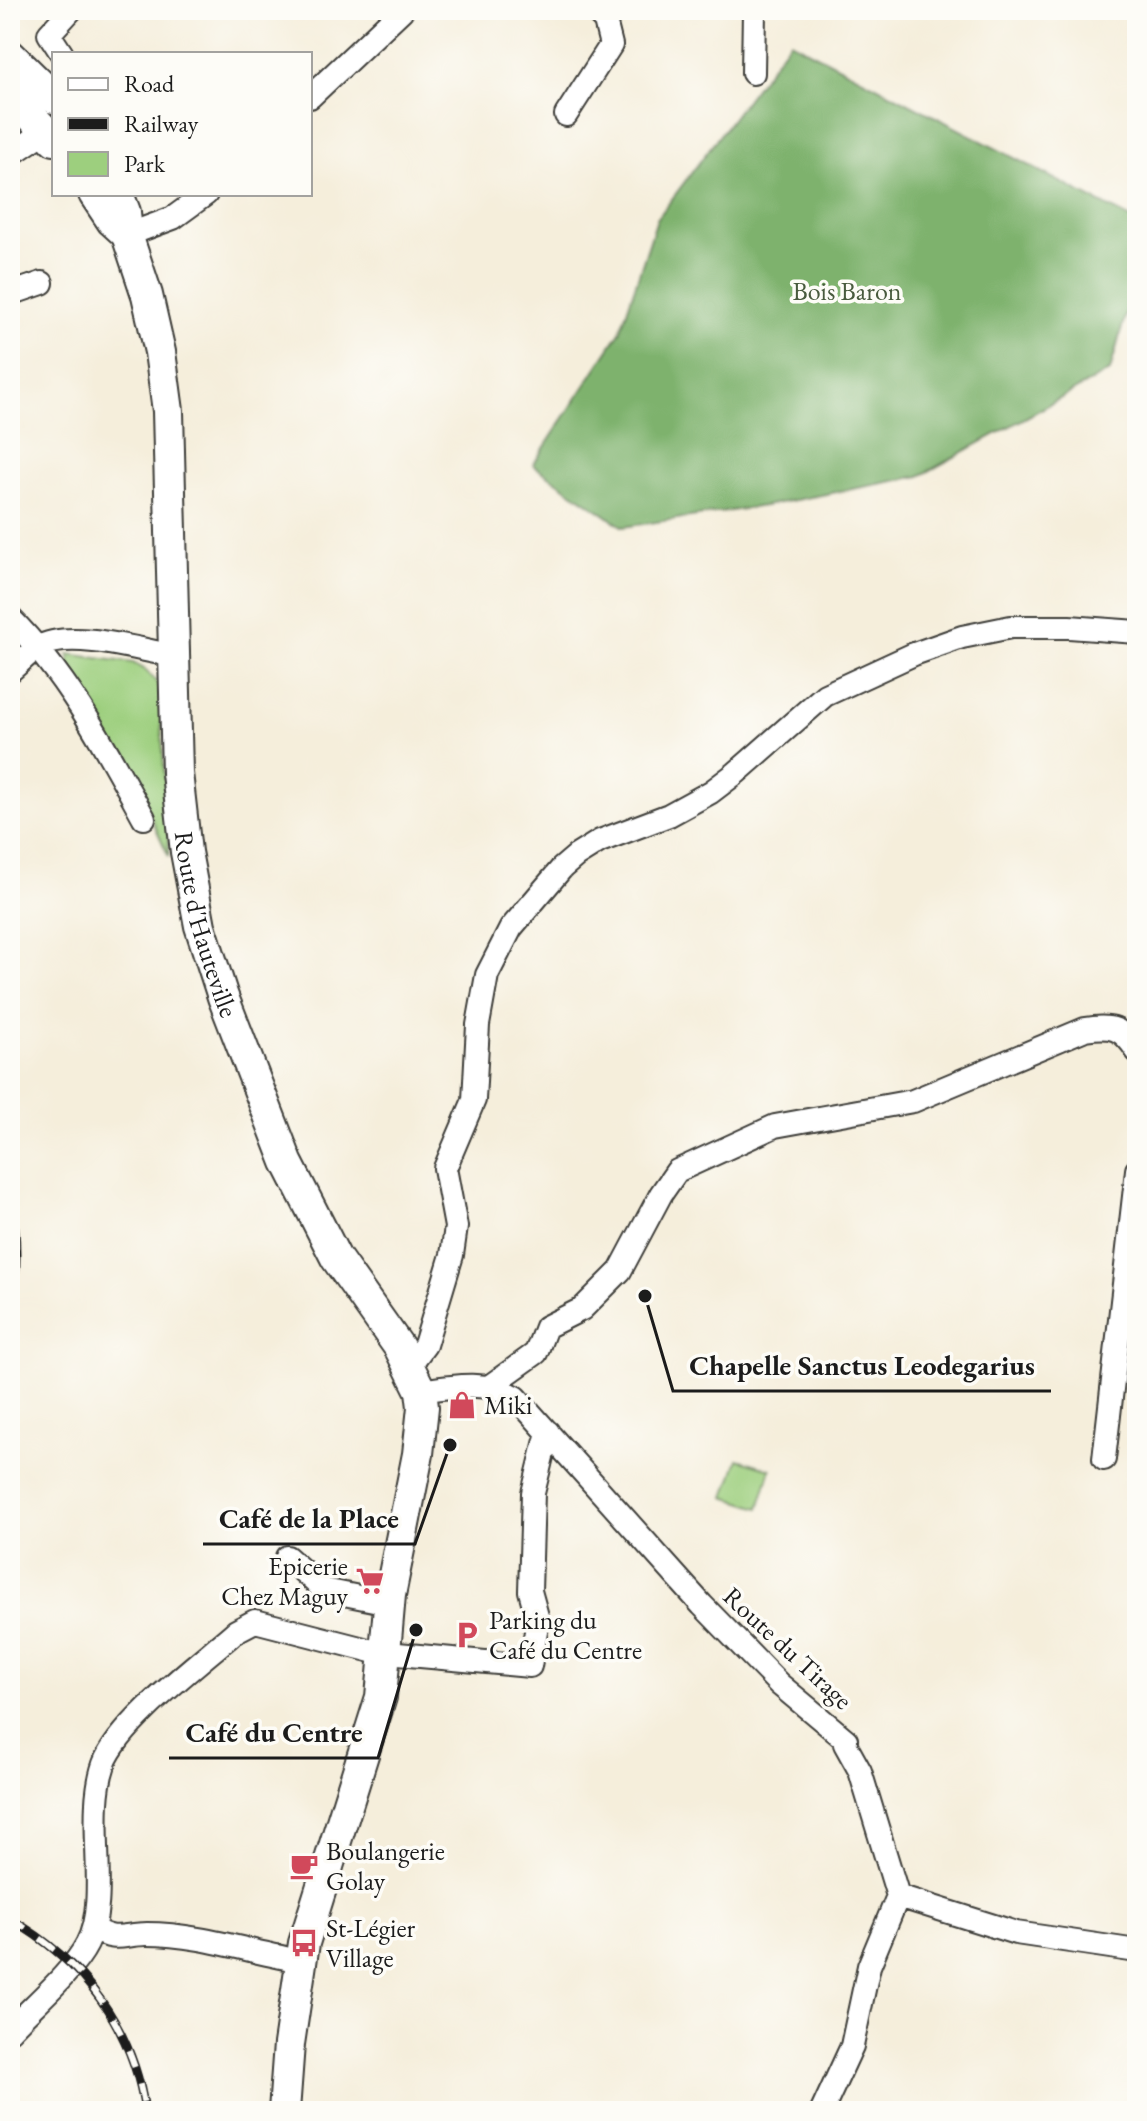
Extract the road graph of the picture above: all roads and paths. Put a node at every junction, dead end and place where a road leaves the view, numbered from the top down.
1 (71, 10) edge
2 (402, 10) edge
3 (754, 10) edge
4 (606, 14) edge
5 (61, 52) edge
6 (10, 55) edge
7 (753, 73) dead end
8 (10, 94) edge
9 (312, 95) edge
10 (52, 96) edge
11 (566, 115) dead end
12 (51, 130) edge
13 (10, 155) edge
14 (95, 196) edge
15 (119, 196) edge
16 (203, 196) edge
17 (127, 235) junction
18 (42, 283) dead end
19 (10, 294) edge
20 (10, 618) edge
21 (1137, 632) edge
22 (39, 647) junction
23 (175, 656) junction
24 (10, 671) edge
25 (144, 818) dead end
26 (1137, 1051) edge
27 (1137, 1170) edge
28 (415, 1379) junction
29 (490, 1386) junction
30 (548, 1432) junction
31 (1104, 1459) dead end
32 (287, 1557) dead end
33 (389, 1603) junction
34 (385, 1653) junction
35 (898, 1896) junction
36 (94, 1929) junction
37 (1137, 1951) edge
38 (301, 1961) junction
39 (10, 2030) edge
40 (284, 2111) edge
41 (822, 2111) edge

1 - 5 street
2 - 9 street
3 - 7 street
4 - 11 street
6 - 10 main road
8 - 12 main road
12 - 13 street
14 - 17 main road
15 - 17 main road
16 - 17 street
17 - 23 main road, Route d'Hauteville
18 - 19 street
20 - 22 street
21 - 28 street
22 - 23 street
22 - 24 street
22 - 25 street
23 - 28 main road, Route d'Hauteville
26 - 29 street
27 - 31 street
28 - 29 street
28 - 33 main road
29 - 30 street, Route du Tirage
30 - 34 street
30 - 35 street, Route du Tirage
32 - 33 street
33 - 34 main road
34 - 36 street
34 - 38 main road
35 - 37 street
35 - 41 street
36 - 38 street
36 - 39 street
38 - 40 main road

